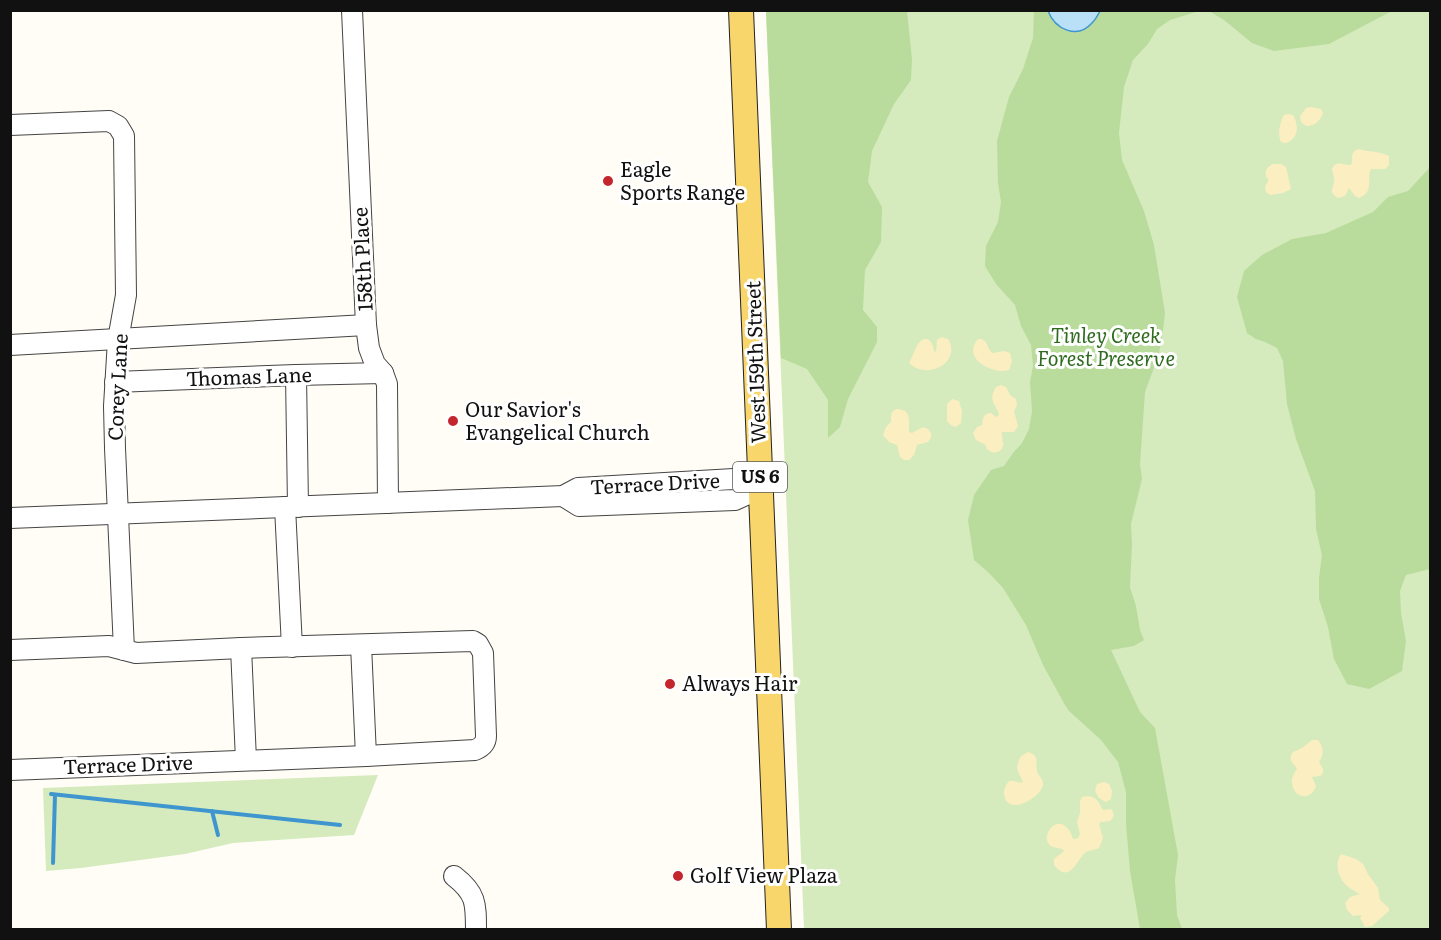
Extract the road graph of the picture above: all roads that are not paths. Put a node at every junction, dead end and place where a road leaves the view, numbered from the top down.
1 (352, 10) edge
2 (741, 10) edge
3 (10, 125) edge
4 (366, 325) junction
5 (118, 340) junction
6 (10, 345) edge
7 (383, 373) junction
8 (296, 375) junction
9 (115, 382) junction
10 (761, 488) junction
11 (388, 503) junction
12 (291, 507) junction
13 (117, 514) junction
14 (10, 518) edge
15 (361, 645) junction
16 (292, 647) junction
17 (241, 648) junction
18 (10, 650) edge
19 (124, 650) junction
20 (366, 756) junction
21 (246, 760) junction
22 (10, 770) edge
23 (454, 876) dead end
24 (477, 930) edge
25 (779, 930) edge

1 - 4 street, 158th Place
2 - 10 main road, West 159th Street / US 6
3 - 5 street, Corey Lane
4 - 5 street
4 - 7 street, 158th Place
5 - 6 street
5 - 9 street, Corey Lane
7 - 8 street, Thomas Lane
7 - 11 street, 158th Place
8 - 9 street, Thomas Lane
8 - 12 street
9 - 13 street, Corey Lane
10 - 11 street, Terrace Drive
10 - 25 main road, West 159th Street / US 6
11 - 12 street, Terrace Drive
12 - 13 street, Terrace Drive
12 - 16 street
13 - 14 street, Terrace Drive
13 - 19 street, Corey Lane
15 - 16 street, Terrace Drive
15 - 20 street
15 - 20 street, Terrace Drive
16 - 17 street, Terrace Drive
17 - 19 street, Terrace Drive
17 - 21 street
18 - 19 street, Terrace Drive
20 - 21 street, Terrace Drive
21 - 22 street, Terrace Drive
23 - 24 street

